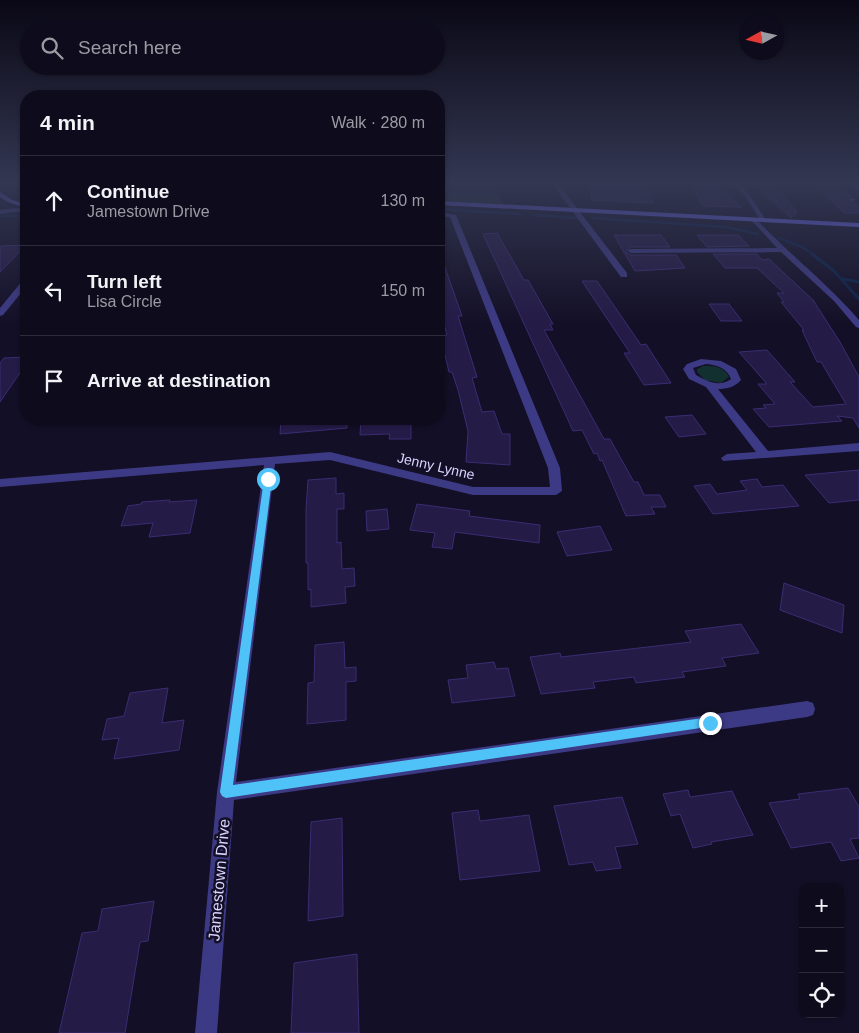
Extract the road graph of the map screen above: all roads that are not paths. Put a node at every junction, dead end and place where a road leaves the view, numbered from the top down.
1 (459, 229) edge
2 (589, 229) edge
3 (763, 229) edge
4 (784, 250) junction
5 (631, 251) dead end
6 (624, 275) dead end
7 (20, 289) edge
8 (2, 309) edge
9 (859, 325) edge
10 (709, 385) dead end
11 (859, 447) edge
12 (764, 454) junction
13 (727, 458) dead end
14 (270, 460) junction
15 (0, 482) edge
16 (807, 709) dead end
17 (226, 792) junction
18 (206, 1033) edge

1 - 14 street, Jenny Lynne
2 - 6 street
3 - 4 street
4 - 5 street
4 - 9 street
7 - 8 street
10 - 12 street
11 - 12 street
12 - 13 street
14 - 15 street, Jenny Lynne
14 - 17 street, Jamestown Drive
16 - 17 street
17 - 18 street, Jamestown Drive

